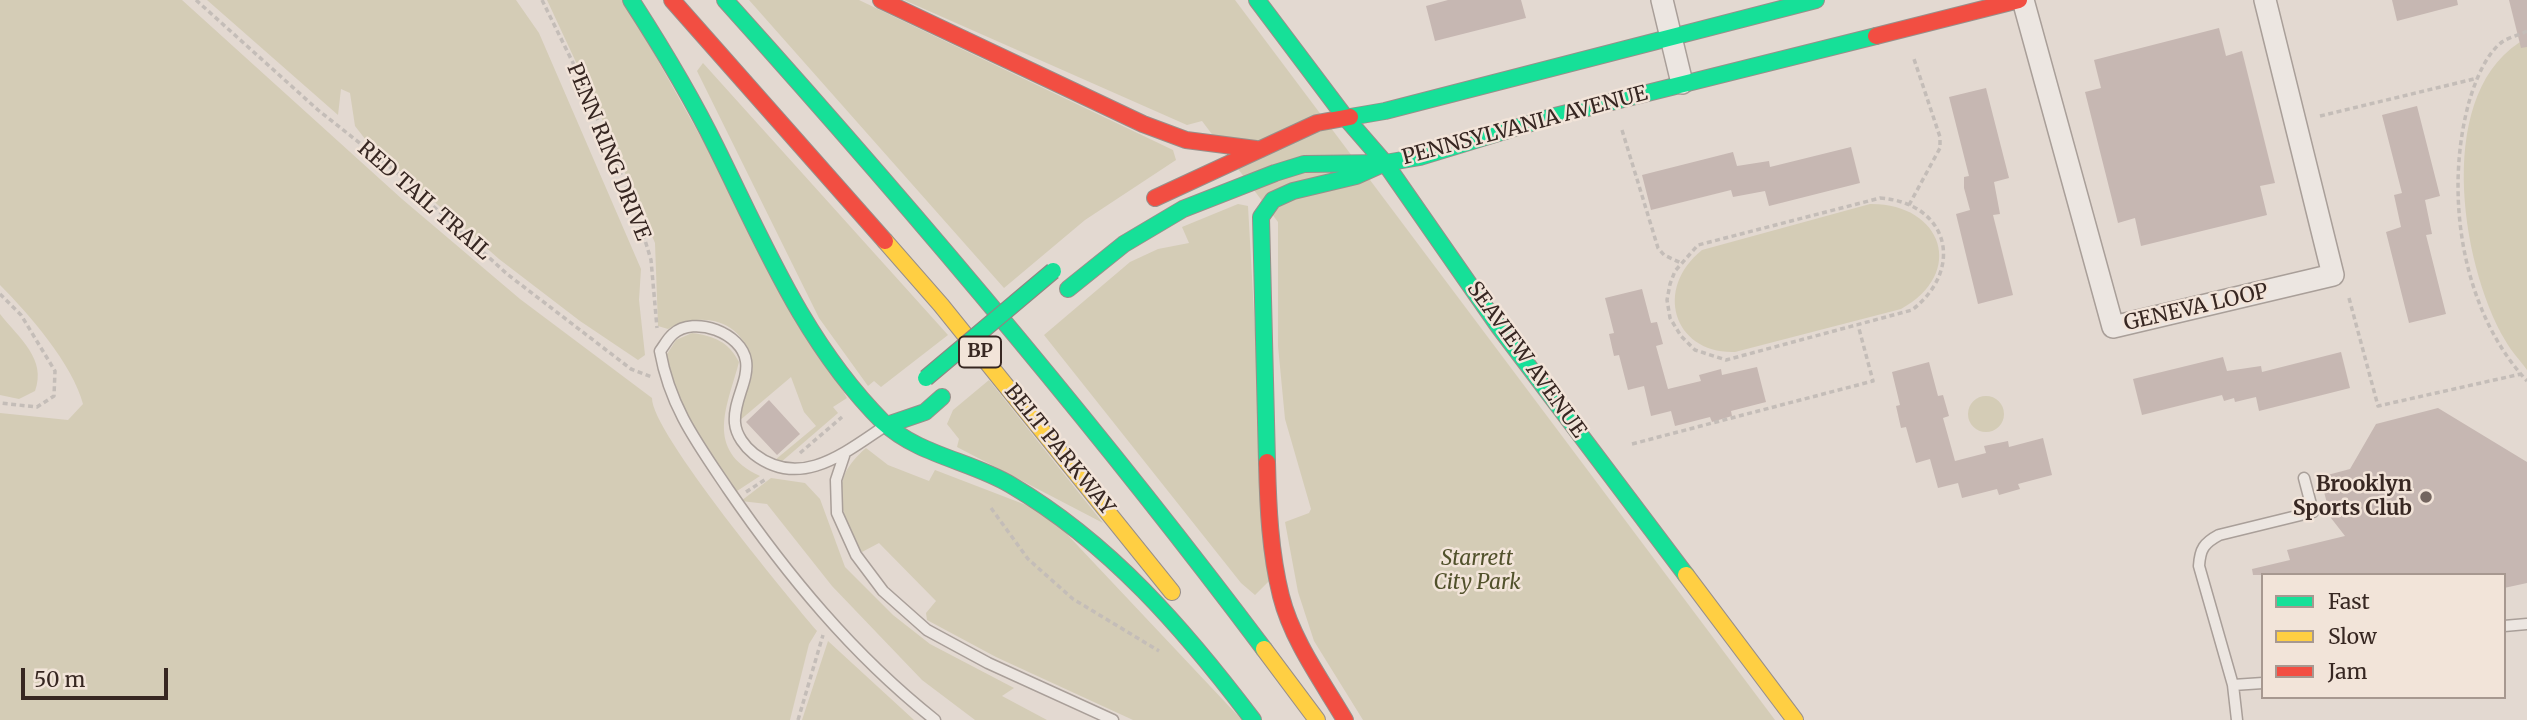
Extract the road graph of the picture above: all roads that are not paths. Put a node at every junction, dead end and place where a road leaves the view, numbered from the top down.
1 (631, 0) edge
2 (672, 0) edge
3 (725, 0) edge
4 (881, 0) edge
5 (1257, 0) edge
6 (1662, 0) edge
7 (1816, 0) edge
8 (2021, 0) edge
9 (2265, 0) edge
10 (1671, 37) junction
11 (1682, 83) junction
12 (1345, 117) junction
13 (1256, 149) junction
14 (1385, 163) junction
15 (1139, 208) dead end
16 (1058, 266) dead end
17 (1063, 293) dead end
18 (1028, 322) dead end
19 (968, 372) dead end
20 (922, 382) dead end
21 (946, 392) dead end
22 (901, 404) dead end
23 (887, 425) junction
24 (844, 456) junction
25 (2304, 478) dead end
26 (1182, 604) dead end
27 (2527, 624) edge
28 (1198, 625) dead end
29 (2506, 626) edge
30 (2261, 683) edge
31 (2233, 685) junction
32 (934, 720) edge
33 (1113, 720) edge
34 (1253, 720) edge
35 (1268, 720) edge
36 (1317, 720) edge
37 (1345, 720) edge
38 (1795, 720) edge
39 (2237, 720) edge

1 - 23 main road
2 - 26 main road, BELT PARKWAY / BP
3 - 36 main road, BELT PARKWAY / BP
4 - 13 main road
5 - 12 main road, SEAVIEW AVENUE
6 - 10 street
7 - 10 main road
8 - 9 street, GENEVA LOOP
8 - 11 main road, PENNSYLVANIA AVENUE
10 - 11 street
10 - 12 main road
11 - 14 main road, PENNSYLVANIA AVENUE
12 - 13 main road
12 - 14 main road, SEAVIEW AVENUE
13 - 15 main road
14 - 17 main road, PENNSYLVANIA AVENUE
14 - 37 main road
14 - 38 main road, SEAVIEW AVENUE
16 - 20 main road, bridge
18 - 19 main road
21 - 23 main road
22 - 23 main road
23 - 24 lane
23 - 34 main road
24 - 32 lane
24 - 33 lane
25 - 31 lane
27 - 29 lane
28 - 35 main road
30 - 31 lane
31 - 39 lane

